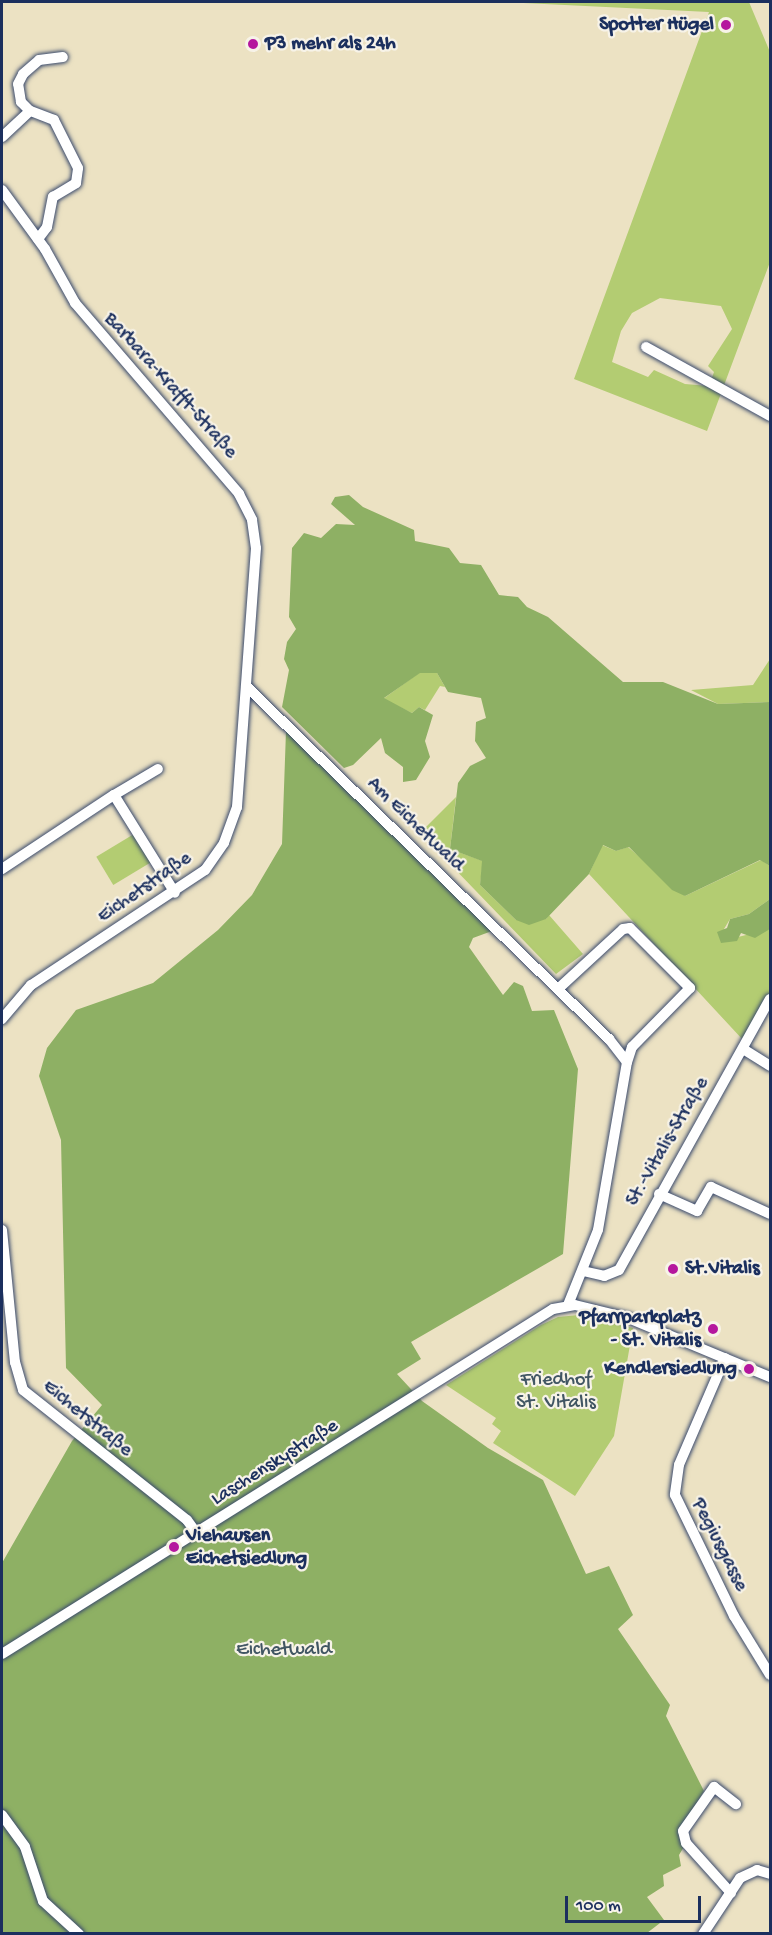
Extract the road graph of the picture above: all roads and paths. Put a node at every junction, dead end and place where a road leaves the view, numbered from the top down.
1 (63, 57) dead end
2 (30, 111) junction
3 (2, 137) edge
4 (2, 189) edge
5 (38, 239) junction
6 (646, 347) dead end
7 (771, 416) edge
8 (255, 564) joint
9 (247, 687) junction
10 (158, 769) dead end
11 (114, 795) junction
12 (2, 869) edge
13 (175, 893) junction
14 (558, 989) junction
15 (771, 999) edge
16 (2, 1017) edge
17 (743, 1049) junction
18 (627, 1062) junction
19 (771, 1066) edge
20 (659, 1194) junction
21 (771, 1215) edge
22 (2, 1230) edge
23 (582, 1271) junction
24 (568, 1305) junction
25 (724, 1358) junction
26 (771, 1377) edge
27 (197, 1534) junction
28 (2, 1654) edge
29 (771, 1675) edge
30 (736, 1804) dead end
31 (2, 1815) edge
32 (771, 1874) edge
33 (731, 1893) junction
34 (79, 1934) edge
35 (703, 1934) edge

1 - 2 street
2 - 3 street
2 - 5 street
4 - 5 street, Barbara-Krafft-Straße
5 - 8 street, Barbara-Krafft-Straße
6 - 7 street
8 - 9 street, Eichetstraße
9 - 13 street, Eichetstraße
9 - 14 street, Am Eichetwald
10 - 11 street
11 - 12 street
11 - 13 street
13 - 16 street, Eichetstraße
14 - 18 street, Am Eichetwald
14 - 18 street
15 - 17 street, St.-Vitalis-Straße
17 - 19 street
17 - 20 street, St.-Vitalis-Straße
18 - 23 street
20 - 21 street
20 - 23 street, St.-Vitalis-Straße
22 - 27 street, Eichetstraße
23 - 24 street
24 - 25 street
24 - 27 street, Laschenskystraße
25 - 26 street
25 - 29 street, Pegiusgasse
27 - 28 street, Laschenskystraße
30 - 33 street
31 - 34 street
32 - 33 street
33 - 35 street

